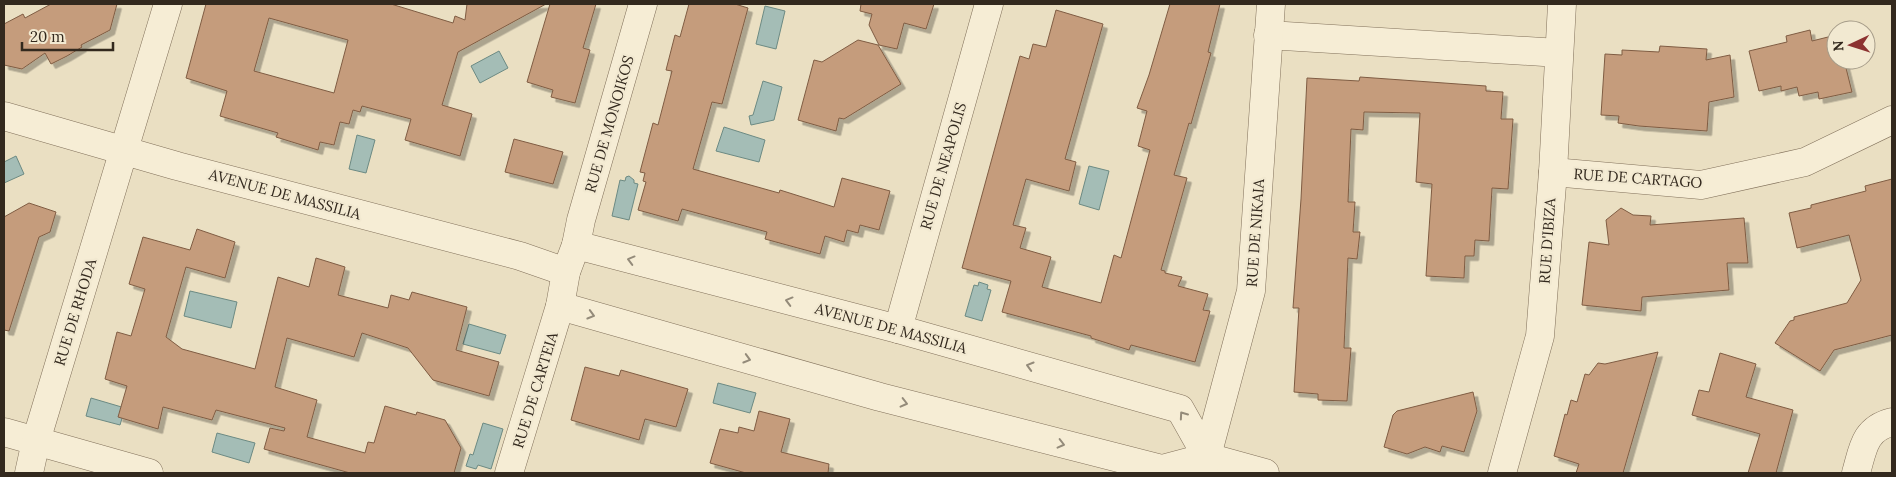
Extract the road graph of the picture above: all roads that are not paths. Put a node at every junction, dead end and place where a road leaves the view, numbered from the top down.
1 (168, 4) edge
2 (643, 4) edge
3 (989, 4) edge
4 (1271, 4) edge
5 (1562, 4) edge
6 (1268, 35) junction
7 (1559, 53) junction
8 (4, 116) edge
9 (1892, 120) edge
10 (124, 150) junction
11 (1553, 172) junction
12 (576, 245) junction
13 (566, 272) junction
14 (560, 306) junction
15 (898, 329) junction
16 (1892, 422) edge
17 (4, 432) edge
18 (36, 441) junction
19 (1205, 465) edge
20 (29, 473) edge
21 (149, 473) edge
22 (509, 473) edge
23 (1265, 473) edge
24 (1502, 473) edge
25 (1856, 473) edge

1 - 10 street, RUE DE RHODA
2 - 12 street, RUE DE MONOIKOS
3 - 15 street, RUE DE NEAPOLIS
4 - 6 street, RUE DE NIKAIA
5 - 7 street, RUE D'IBIZA
6 - 7 street
6 - 19 street, RUE DE NIKAIA
7 - 11 street, RUE D'IBIZA
8 - 10 street, AVENUE DE MASSILIA
9 - 11 street, RUE DE CARTAGO
10 - 13 street, AVENUE DE MASSILIA
10 - 18 street, RUE DE RHODA
11 - 24 street, RUE D'IBIZA
12 - 13 street
15 -> 12 street, AVENUE DE MASSILIA
13 - 14 street
14 -> 19 street
14 - 22 street, RUE DE CARTEIA
19 -> 15 street, AVENUE DE MASSILIA
16 - 25 street
17 - 18 street
18 - 20 street, RUE DE RHODA
18 - 21 street
19 - 23 street

